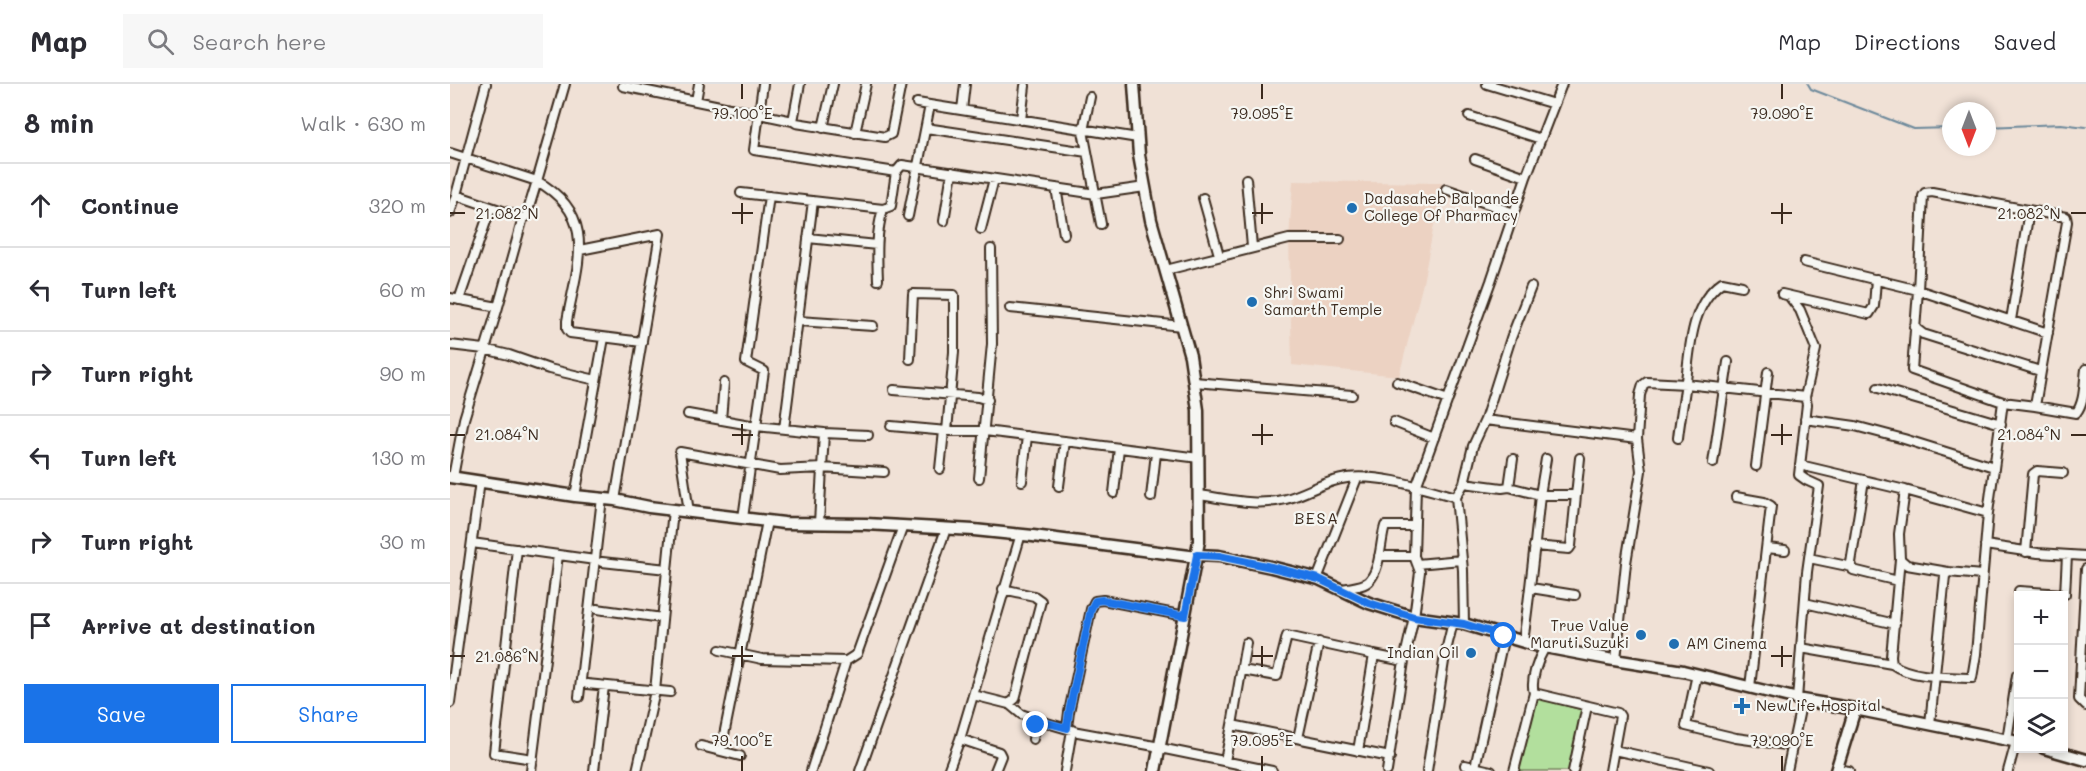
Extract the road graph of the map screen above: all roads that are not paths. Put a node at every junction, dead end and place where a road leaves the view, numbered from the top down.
1 (486, 84) edge
2 (565, 84) edge
3 (699, 84) edge
4 (763, 84) edge
5 (800, 84) edge
6 (833, 84) edge
7 (866, 84) edge
8 (901, 84) edge
9 (965, 84) edge
10 (1134, 84) edge
11 (1486, 84) edge
12 (1562, 84) edge
13 (623, 86) dead end
14 (1026, 86) dead end
15 (1090, 97) dead end
16 (696, 101) junction
17 (918, 103) dead end
18 (1554, 104) junction
19 (930, 105) junction
20 (962, 110) junction
21 (759, 114) junction
22 (1469, 116) dead end
23 (1021, 120) junction
24 (793, 121) junction
25 (823, 128) junction
26 (926, 128) junction
27 (1083, 131) junction
28 (855, 133) junction
29 (1138, 138) junction
30 (1541, 139) junction
31 (1087, 152) junction
32 (450, 153) edge
33 (466, 159) junction
34 (1475, 159) dead end
35 (918, 167) junction
36 (896, 172) junction
37 (952, 172) junction
38 (1526, 177) junction
39 (994, 179) junction
40 (1246, 179) dead end
41 (537, 181) junction
42 (1145, 187) junction
43 (1056, 188) junction
44 (1446, 189) dead end
45 (741, 193) dead end
46 (1095, 194) junction
47 (456, 195) junction
48 (770, 196) junction
49 (1203, 198) dead end
50 (813, 201) junction
51 (491, 207) junction
52 (883, 208) junction
53 (2029, 211) junction
54 (450, 213) edge
55 (1514, 213) junction
56 (908, 216) dead end
57 (523, 218) junction
58 (944, 221) dead end
59 (1101, 224) dead end
60 (981, 229) dead end
61 (1064, 234) dead end
62 (808, 238) junction
63 (1340, 239) dead end
64 (877, 245) junction
65 (1252, 247) junction
66 (991, 249) dead end
67 (580, 250) junction
68 (1220, 255) junction
69 (1804, 262) dead end
70 (1166, 270) junction
71 (1876, 279) junction
72 (878, 280) dead end
73 (1742, 286) dead end
74 (1531, 287) dead end
75 (1918, 290) junction
76 (450, 298) edge
77 (459, 300) junction
78 (498, 307) junction
79 (1010, 308) dead end
80 (2012, 320) junction
81 (798, 321) junction
82 (873, 326) dead end
83 (1182, 326) junction
84 (1914, 327) junction
85 (2048, 333) junction
86 (604, 338) junction
87 (642, 342) junction
88 (450, 345) edge
89 (484, 349) junction
90 (910, 359) dead end
91 (1728, 362) dead end
92 (2086, 369) edge
93 (2040, 371) junction
94 (1768, 372) dead end
95 (596, 380) junction
96 (1194, 382) junction
97 (1397, 382) dead end
98 (724, 383) dead end
99 (1686, 384) junction
100 (2085, 387) edge
101 (1726, 388) junction
102 (1878, 388) dead end
103 (894, 390) dead end
104 (1765, 393) junction
105 (951, 394) junction
106 (1352, 395) dead end
107 (1805, 397) junction
108 (988, 400) junction
109 (1448, 400) junction
110 (2003, 402) junction
111 (2035, 406) junction
112 (688, 414) dead end
113 (1805, 419) junction
114 (721, 420) junction
115 (1485, 420) junction
116 (1394, 422) dead end
117 (2001, 424) junction
118 (756, 426) junction
119 (891, 426) dead end
120 (784, 429) junction
121 (946, 431) junction
122 (985, 431) junction
123 (824, 433) junction
124 (868, 435) dead end
125 (1027, 436) junction
126 (1434, 438) junction
127 (1678, 438) dead end
128 (1637, 439) junction
129 (1065, 441) junction
130 (1119, 448) junction
131 (1156, 453) junction
132 (1199, 458) junction
133 (1580, 458) dead end
134 (1513, 459) dead end
135 (1546, 459) dead end
136 (1713, 463) dead end
137 (751, 464) junction
138 (1800, 465) junction
139 (1756, 466) dead end
140 (1994, 467) junction
141 (822, 468) junction
142 (940, 469) dead end
143 (884, 472) dead end
144 (2063, 473) dead end
145 (452, 477) edge
146 (979, 478) dead end
147 (1357, 478) junction
148 (1864, 480) junction
149 (480, 481) junction
150 (1022, 482) dead end
151 (1464, 483) junction
152 (1059, 486) dead end
153 (1416, 487) junction
154 (1509, 487) junction
155 (1905, 490) junction
156 (1114, 493) dead end
157 (1199, 495) junction
158 (1540, 495) junction
159 (1576, 495) junction
160 (575, 496) junction
161 (1151, 497) dead end
162 (1456, 497) junction
163 (1736, 497) dead end
164 (602, 498) junction
165 (615, 500) junction
166 (673, 510) junction
167 (689, 512) junction
168 (1988, 513) junction
169 (743, 518) junction
170 (767, 521) junction
171 (819, 523) junction
172 (903, 526) junction
173 (1414, 526) junction
174 (946, 529) junction
175 (1021, 534) junction
176 (472, 543) junction
177 (1985, 545) junction
178 (1534, 546) junction
179 (1767, 548) junction
180 (517, 549) junction
181 (1785, 550) dead end
182 (2026, 552) junction
183 (558, 555) junction
184 (2067, 555) junction
185 (1197, 556) junction
186 (1379, 556) junction
187 (2086, 556) edge
188 (1809, 558) junction
189 (1900, 559) junction
190 (1415, 560) junction
191 (1461, 560) junction
192 (599, 561) junction
193 (1852, 567) junction
194 (667, 569) junction
195 (2086, 569) edge
196 (1948, 572) junction
197 (1982, 575) junction
198 (1317, 579) junction
199 (1899, 581) junction
200 (1531, 588) junction
201 (1003, 589) junction
202 (1342, 589) junction
203 (2065, 591) edge
204 (1575, 595) dead end
205 (1805, 603) junction
206 (597, 609) dead end
207 (1185, 616) junction
208 (1414, 617) junction
209 (662, 618) junction
210 (1459, 623) junction
211 (1895, 624) junction
212 (1504, 636) junction
213 (1319, 642) junction
214 (1523, 642) junction
215 (1246, 643) dead end
216 (1545, 647) junction
217 (1801, 648) junction
218 (720, 650) dead end
219 (740, 654) junction
220 (1374, 655) junction
221 (1616, 660) junction
222 (846, 661) junction
223 (1404, 661) junction
224 (1892, 664) junction
225 (1242, 670) junction
226 (1697, 674) junction
227 (1934, 676) junction
228 (587, 684) dead end
229 (604, 686) junction
230 (1750, 687) junction
231 (655, 691) junction
232 (670, 692) dead end
233 (1533, 693) junction
234 (973, 695) junction
235 (579, 697) dead end
236 (1800, 699) junction
237 (450, 703) edge
238 (1009, 704) junction
239 (1587, 706) junction
240 (2086, 706) edge
241 (1855, 709) junction
242 (1040, 721) junction
243 (1930, 724) junction
244 (1232, 725) junction
245 (1070, 729) junction
246 (1298, 738) junction
247 (960, 739) junction
248 (1033, 739) dead end
249 (2014, 741) edge
250 (701, 746) dead end
251 (1793, 746) junction
252 (1160, 747) junction
253 (721, 750) junction
254 (1614, 750) junction
255 (1358, 751) junction
256 (2062, 753) edge
257 (740, 756) dead end
258 (1390, 757) junction
259 (533, 759) junction
260 (2086, 760) edge
261 (1227, 762) junction
262 (1465, 765) dead end
263 (1475, 767) junction
264 (1836, 770) edge
265 (531, 771) edge
266 (594, 771) edge
267 (637, 771) edge
268 (811, 771) edge
269 (860, 771) edge
270 (948, 771) edge
271 (995, 771) edge
272 (1065, 771) edge
273 (1155, 771) edge
274 (1228, 771) edge
275 (1272, 771) edge
276 (1387, 771) edge
277 (1427, 771) edge
278 (1491, 771) edge
279 (1514, 771) edge
280 (1573, 771) edge
281 (1610, 771) edge
282 (1709, 771) edge
283 (1787, 771) edge
284 (1849, 771) edge
285 (2008, 771) edge

1 - 33 street
2 - 41 street
3 - 16 street
4 - 21 street
5 - 24 street
6 - 25 street
7 - 28 street
8 - 28 street
9 - 20 street
10 - 29 street
11 - 18 street
12 - 18 street
13 - 16 street
14 - 23 street
15 - 27 street
16 - 21 street
17 - 19 street
18 - 30 street
19 - 20 street
19 - 26 street
20 - 23 street
21 - 24 street
21 - 36 street
22 - 30 street
23 - 27 street
24 - 25 street
25 - 28 street
26 - 31 street
26 - 35 street
27 - 29 street
27 - 31 street
29 - 42 street
30 - 38 street
31 - 46 street
32 - 33 street
33 - 41 street
33 - 47 street
34 - 38 street
35 - 36 street
35 - 37 street
35 - 56 street
36 - 52 street
37 - 39 street
37 - 58 street
38 - 55 street
39 - 43 street
39 - 60 street
40 - 65 street
41 - 57 street
41 - 67 street
42 - 46 street
42 - 70 street
43 - 46 street
43 - 61 street
44 - 55 street
45 - 48 street
46 - 59 street
47 - 51 street
47 - 54 street
48 - 50 street
48 - 118 street
49 - 68 street
50 - 52 street
50 - 62 street
51 - 57 street
51 - 77 street
52 - 64 street
53 - 75 street
53 - 80 street
53 - 85 street
55 - 109 street
57 - 78 street
62 - 64 street
62 - 81 street
63 - 65 street
64 - 72 street
65 - 68 street
66 - 108 street
67 - 86 street
67 - 87 street
68 - 70 street
69 - 71 street
70 - 83 street
71 - 75 street
71 - 107 street
73 - 99 street
74 - 115 street
75 - 80 street
75 - 84 street
76 - 77 street
77 - 78 street
78 - 89 street
79 - 83 street
80 - 85 street
81 - 82 street
81 - 120 street
83 - 96 street
84 - 93 street
84 - 110 street
85 - 93 street
86 - 87 street
86 - 95 street
87 - 165 street
88 - 89 street
89 - 95 street
89 - 145 street
90 - 105 street
91 - 101 street
92 - 100 street
93 - 111 street
94 - 104 street
95 - 160 street
96 - 106 street
96 - 132 street
97 - 109 street
98 - 114 street
99 - 101 street
99 - 127 street
99 - 128 street
100 - 111 street
101 - 104 street
101 - 136 street
102 - 117 street
103 - 105 street
104 - 107 street
104 - 139 street
105 - 108 street
105 - 121 street
107 - 113 street
108 - 122 street
109 - 126 street
110 - 111 street
110 - 117 street
112 - 114 street
113 - 138 street
113 - 140 street
114 - 118 street
115 - 128 street
115 - 151 street
116 - 126 street
117 - 140 street
118 - 120 street
118 - 137 street
119 - 121 street
120 - 123 street
121 - 122 street
121 - 142 street
122 - 125 street
122 - 146 street
123 - 124 street
123 - 141 street
125 - 129 street
125 - 150 street
126 - 153 street
128 - 221 street
129 - 130 street
129 - 152 street
130 - 131 street
130 - 156 street
131 - 132 street
131 - 161 street
132 - 157 street
133 - 159 street
134 - 154 street
135 - 158 street
137 - 141 street
137 - 167 street
137 - 169 street
138 - 148 street
138 - 188 street
140 - 168 street
141 - 143 street
141 - 171 street
144 - 182 street
145 - 149 street
147 - 153 street
147 - 157 street
147 - 198 street
148 - 155 street
148 - 193 street
149 - 160 street
149 - 176 street
151 - 154 street
151 - 162 street
153 - 162 street
153 - 173 street
154 - 158 street
155 - 168 street
155 - 189 street
157 - 185 street
158 - 159 street
158 - 178 street
159 - 178 street
160 - 164 street
162 - 191 street
163 - 179 street
164 - 165 street
164 - 192 street
165 - 166 street
166 - 167 street
166 - 194 street
167 - 169 street
168 - 177 street
169 - 170 street
170 - 171 street
170 - 219 street
171 - 172 street
172 - 174 street
172 - 222 street
173 - 186 street
173 - 190 street
174 - 175 street
174 - 269 street
175 - 185 street
175 - 201 street
176 - 180 street
176 - 237 street
177 - 182 street
177 - 197 street
178 - 200 street
179 - 181 street
179 - 230 street
180 - 183 street
180 - 259 street
182 - 184 street
183 - 192 street
183 - 259 street
184 - 187 street
184 - 203 street
185 - 198 street
185 - 207 street
186 - 190 street
186 - 202 street
188 - 193 street
188 - 205 street
189 - 196 street
189 - 199 street
190 - 191 street
190 - 208 street
191 - 210 street
192 - 194 street
192 - 235 street
193 - 199 street
194 - 209 street
195 - 240 street
196 - 197 street
196 - 227 street
197 - 227 street
198 - 202 street
199 - 211 street
200 - 204 street
200 - 214 street
201 - 234 street
201 - 238 street
202 - 208 street
205 - 211 street
205 - 217 street
206 - 209 street
207 - 245 street
207 - 252 street
208 - 210 street
208 - 223 street
209 - 231 street
210 - 212 street
210 - 277 street
211 - 224 street
212 - 214 street
212 - 263 street
213 - 220 street
213 - 225 street
213 - 246 street
214 - 216 street
215 - 225 street
216 - 221 street
216 - 233 street
217 - 224 street
217 - 236 street
218 - 219 street
219 - 222 street
219 - 253 street
220 - 223 street
220 - 255 street
221 - 226 street
222 - 268 street
223 - 258 street
224 - 227 street
225 - 244 street
226 - 230 street
226 - 251 street
227 - 243 street
228 - 229 street
229 - 231 street
229 - 266 street
230 - 236 street
231 - 232 street
231 - 267 street
233 - 239 street
233 - 279 street
234 - 238 street
234 - 247 street
236 - 241 street
236 - 251 street
238 - 242 street
239 - 254 street
239 - 280 street
241 - 243 street
241 - 264 street
242 - 245 street
242 - 248 street
243 - 249 street
244 - 246 street
244 - 261 street
245 - 252 street
245 - 272 street
246 - 255 street
247 - 270 street
247 - 271 street
249 - 285 street
250 - 253 street
251 - 283 street
252 - 261 street
252 - 273 street
253 - 257 street
254 - 281 street
254 - 282 street
255 - 258 street
256 - 260 street
258 - 276 street
259 - 265 street
261 - 274 street
261 - 275 street
262 - 263 street
263 - 278 street
264 - 284 street

